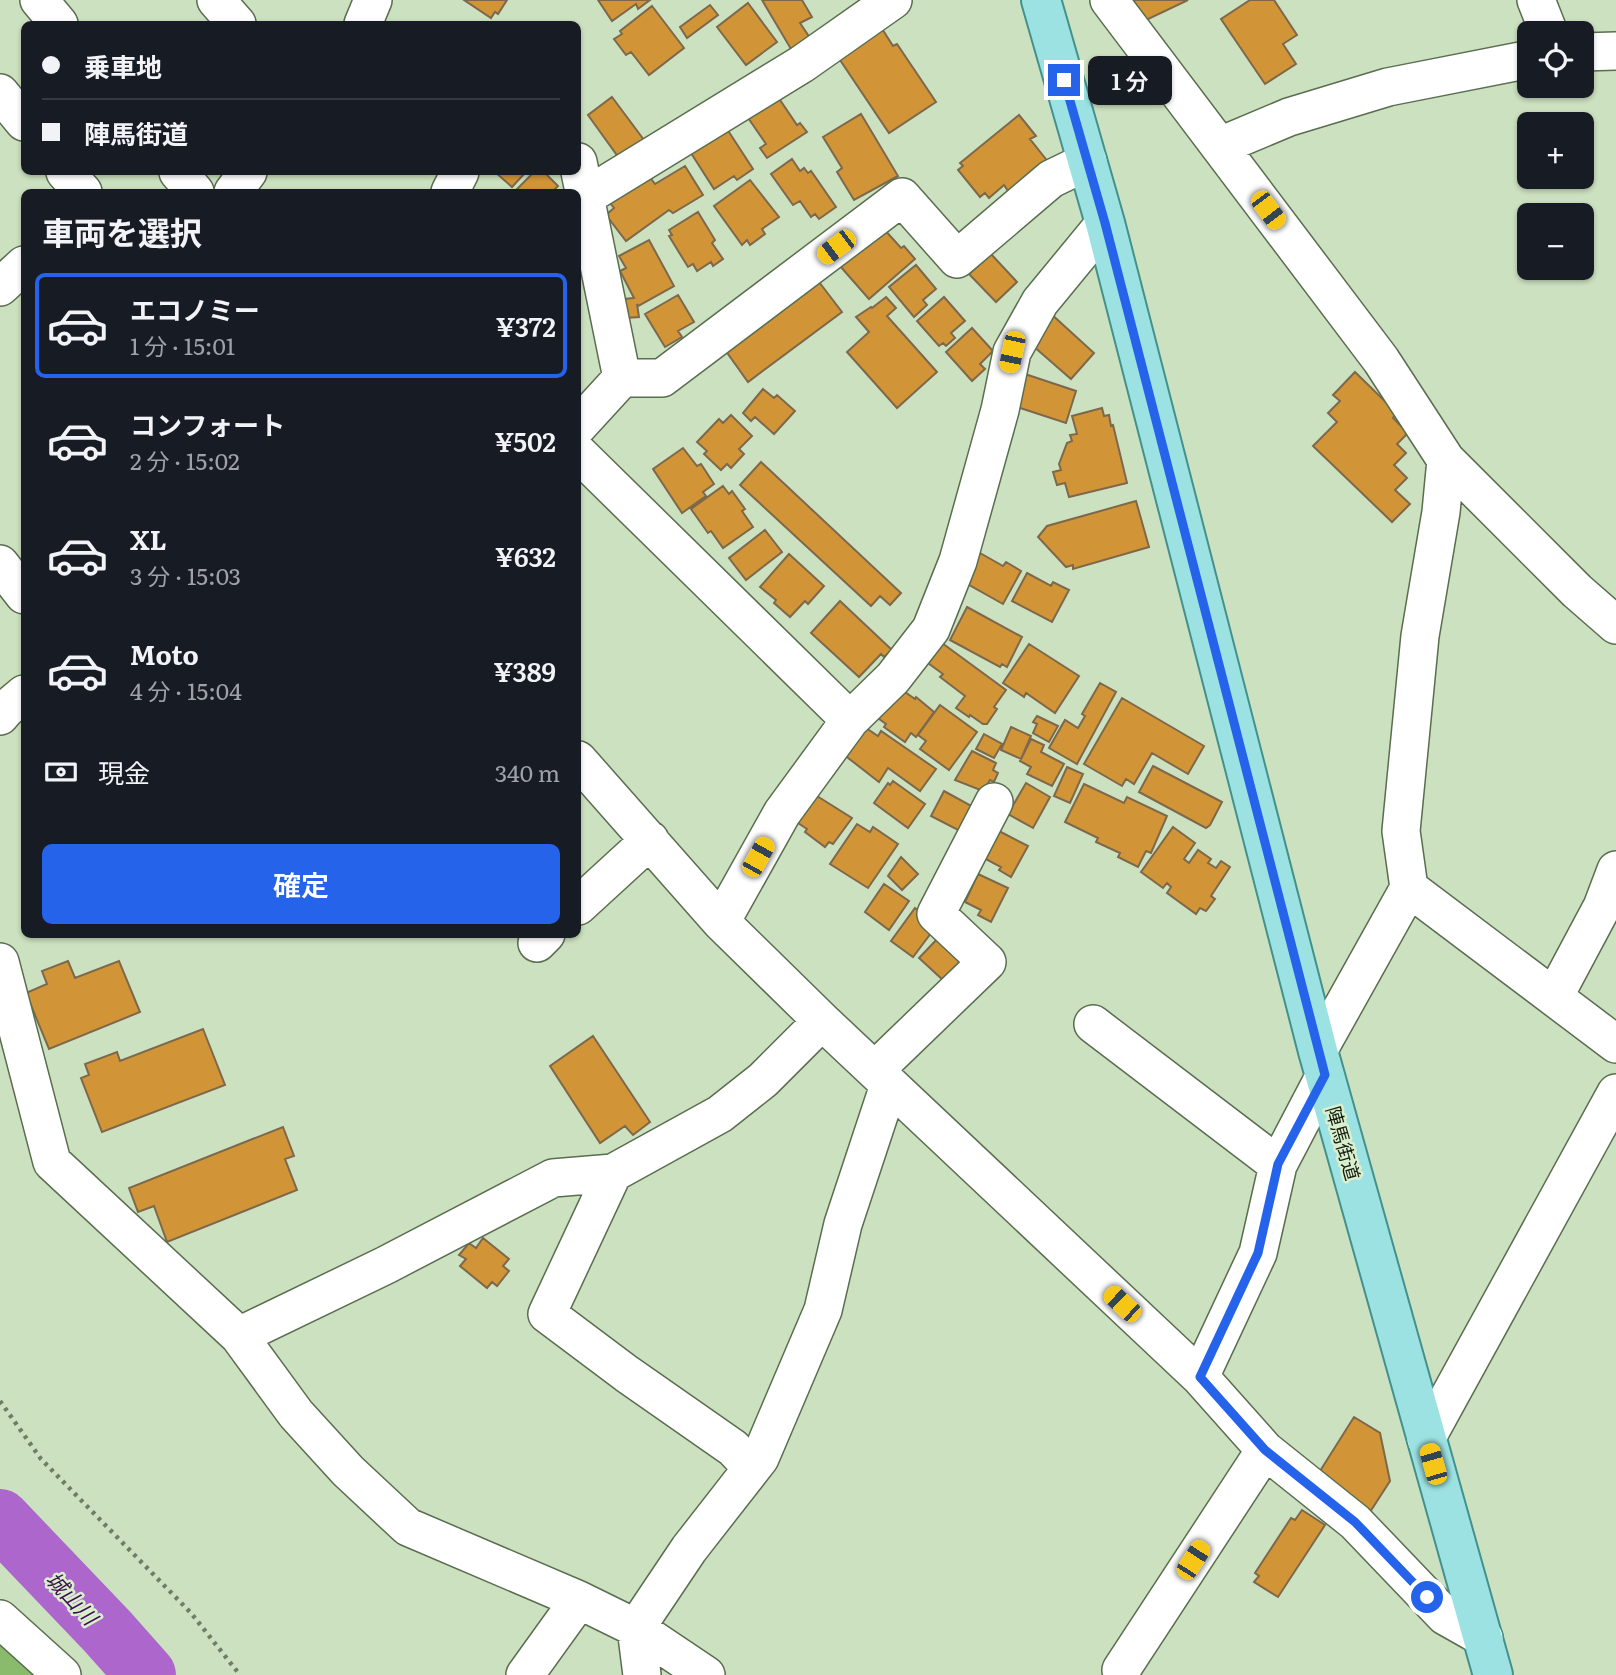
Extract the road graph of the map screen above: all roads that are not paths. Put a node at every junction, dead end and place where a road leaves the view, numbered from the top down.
1 (39, 0) edge
2 (216, 0) edge
3 (373, 0) edge
4 (893, 0) edge
5 (1041, 0) edge
6 (1109, 0) edge
7 (1536, 0) edge
8 (56, 21) edge
9 (234, 21) edge
10 (364, 21) edge
11 (1544, 21) edge
12 (1616, 51) edge
13 (1594, 52) edge
14 (1517, 62) edge
15 (0, 93) edge
16 (21, 118) edge
17 (1220, 146) junction
18 (1088, 161) junction
19 (68, 175) edge
20 (181, 175) edge
21 (581, 180) edge
22 (80, 189) edge
23 (192, 189) edge
24 (1105, 223) junction
25 (21, 268) edge
26 (0, 287) edge
27 (622, 378) junction
28 (581, 423) edge
29 (581, 456) edge
30 (1446, 460) junction
31 (0, 564) edge
32 (21, 591) edge
33 (1616, 625) edge
34 (21, 696) edge
35 (0, 716) edge
36 (850, 720) junction
37 (581, 763) edge
38 (994, 802) dead end
39 (650, 840) junction
40 (1616, 870) edge
41 (1409, 888) junction
42 (581, 903) edge
43 (721, 922) junction
44 (0, 962) edge
45 (1554, 997) junction
46 (822, 1021) junction
47 (1093, 1024) dead end
48 (1616, 1044) edge
49 (1321, 1063) junction
50 (882, 1077) junction
51 (1616, 1093) edge
52 (1278, 1164) junction
53 (613, 1173) junction
54 (239, 1336) junction
55 (1200, 1377) junction
56 (1426, 1439) junction
57 (1265, 1450) junction
58 (752, 1468) junction
59 (579, 1600) junction
60 (0, 1619) edge
61 (636, 1628) junction
62 (1484, 1639) junction
63 (1121, 1670) dead end
64 (62, 1675) edge
65 (525, 1675) edge
66 (642, 1675) edge
67 (706, 1675) edge
68 (1493, 1675) edge

1 - 8 street
2 - 9 street
3 - 10 street
4 - 21 street
5 - 18 main road, 陣馬街道
6 - 17 street
7 - 11 street
12 - 13 street
14 - 17 street
15 - 16 street
17 - 30 street
18 - 24 main road, 陣馬街道
18 - 27 street
19 - 22 street
20 - 23 street
21 - 27 street
24 - 36 street
24 - 49 main road, 陣馬街道
25 - 26 street
27 - 28 street
29 - 36 street
30 - 33 street
30 - 41 street
31 - 32 street
34 - 35 street
36 - 43 street
37 - 39 street
38 - 50 street
39 - 42 street
39 - 43 street
40 - 45 street
41 - 45 street
41 - 49 street
43 - 46 street
44 - 54 street
45 - 48 street
46 - 50 street
46 - 53 street
47 - 52 street
49 - 52 street
49 - 56 main road, 陣馬街道
50 - 55 street
50 - 58 street
51 - 56 street
52 - 55 street
53 - 54 street
53 - 58 street
54 - 59 street
55 - 57 street
56 - 62 main road, 陣馬街道
57 - 62 street
57 - 63 street
58 - 61 street
59 - 61 street
59 - 65 street
60 - 64 street
61 - 66 street
61 - 67 street
62 - 68 main road, 陣馬街道

